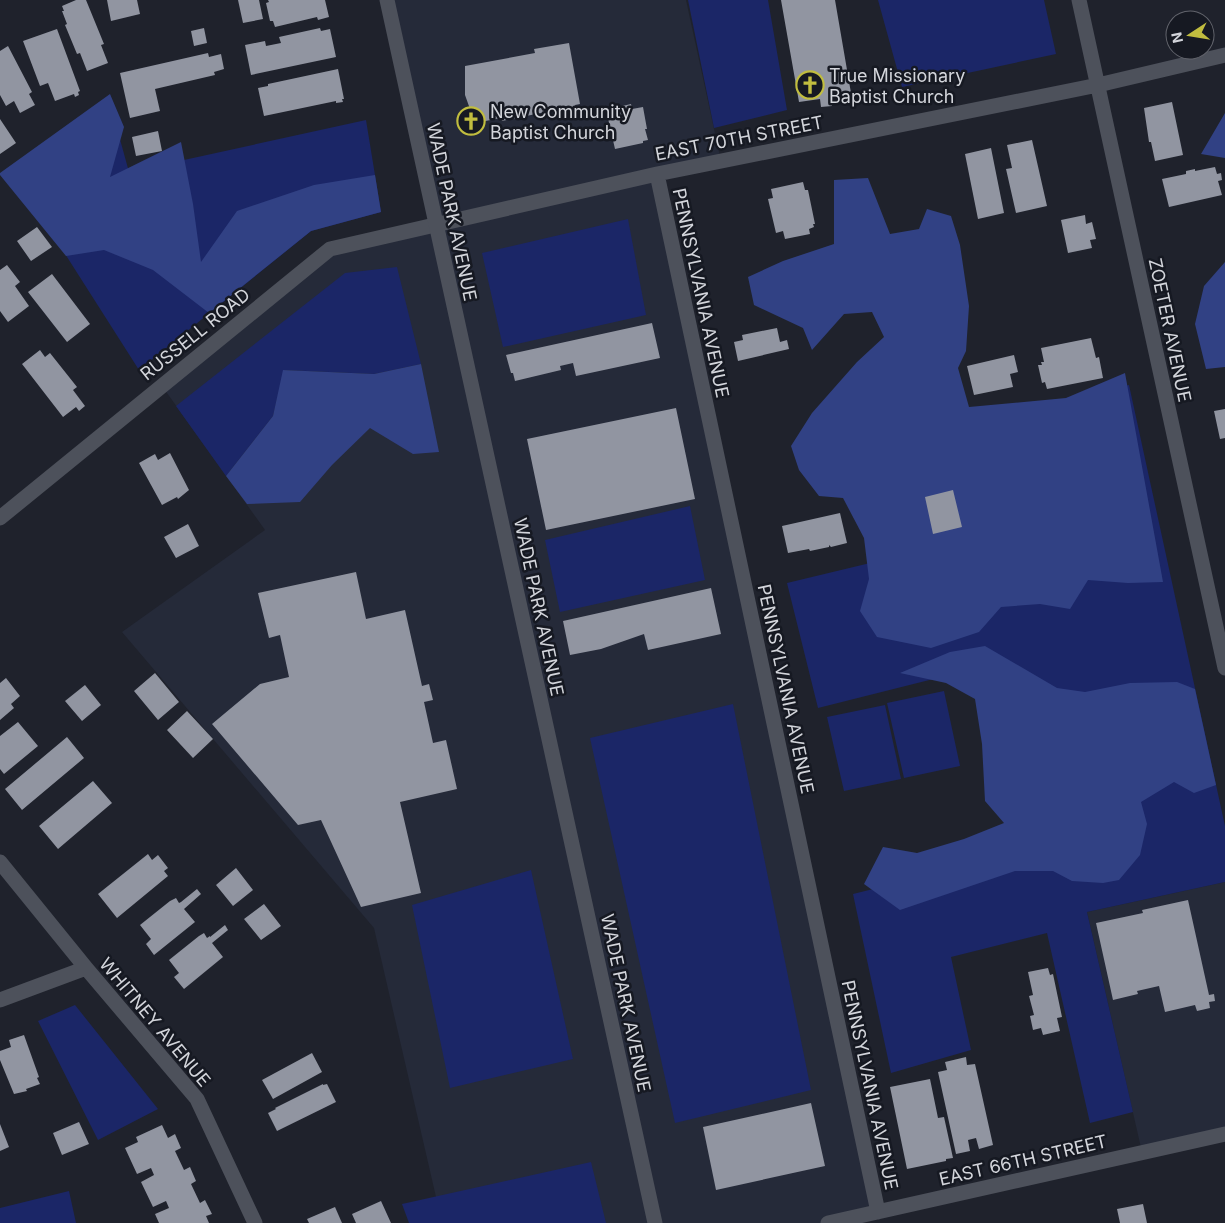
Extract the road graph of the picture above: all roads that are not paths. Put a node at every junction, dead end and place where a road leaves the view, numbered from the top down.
1 (386, 0) edge
2 (1079, 0) edge
3 (1225, 55) edge
4 (1098, 85) junction
5 (657, 174) junction
6 (436, 224) junction
7 (0, 518) edge
8 (1225, 668) edge
9 (0, 862) edge
10 (86, 968) junction
11 (0, 1000) edge
12 (1225, 1134) edge
13 (878, 1212) junction
14 (255, 1223) edge
15 (655, 1223) edge
16 (828, 1223) edge

1 - 6 street, WADE PARK AVENUE
2 - 4 street, ZOETER AVENUE
3 - 4 street, EAST 70TH STREET
4 - 5 street, EAST 70TH STREET
4 - 8 street, ZOETER AVENUE
5 - 6 street, EAST 70TH STREET
5 - 13 street, PENNSYLVANIA AVENUE
6 - 7 street, RUSSELL ROAD
6 - 15 street, WADE PARK AVENUE
9 - 10 street, WHITNEY AVENUE
10 - 11 street
10 - 14 street, WHITNEY AVENUE
12 - 13 street, EAST 66TH STREET
13 - 16 street, EAST 66TH STREET

